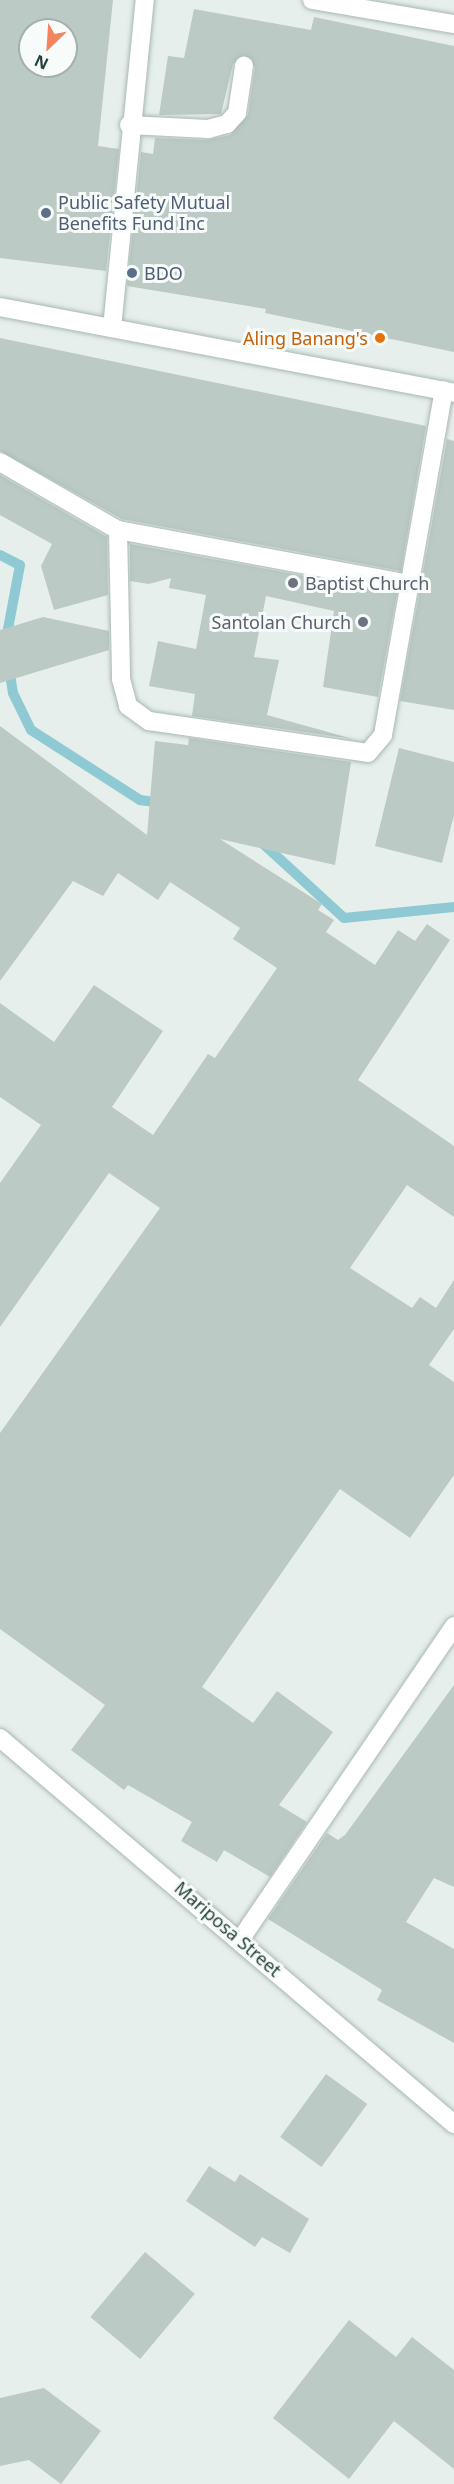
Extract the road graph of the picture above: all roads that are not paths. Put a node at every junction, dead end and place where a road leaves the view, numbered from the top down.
1 (145, 0) edge
2 (312, 0) edge
3 (454, 24) edge
4 (244, 66) dead end
5 (129, 125) junction
6 (0, 307) edge
7 (112, 328) junction
8 (449, 391) edge
9 (0, 462) edge
10 (118, 530) junction
11 (408, 584) junction
12 (454, 1626) edge
13 (0, 1738) edge
14 (240, 1940) junction
15 (454, 2124) edge

1 - 5 street
2 - 3 street
4 - 5 street
5 - 7 street
6 - 7 street
7 - 8 street
8 - 11 street
9 - 10 street
10 - 11 street
10 - 11 street
12 - 14 street
13 - 14 street, Mariposa Street
14 - 15 street, Mariposa Street

